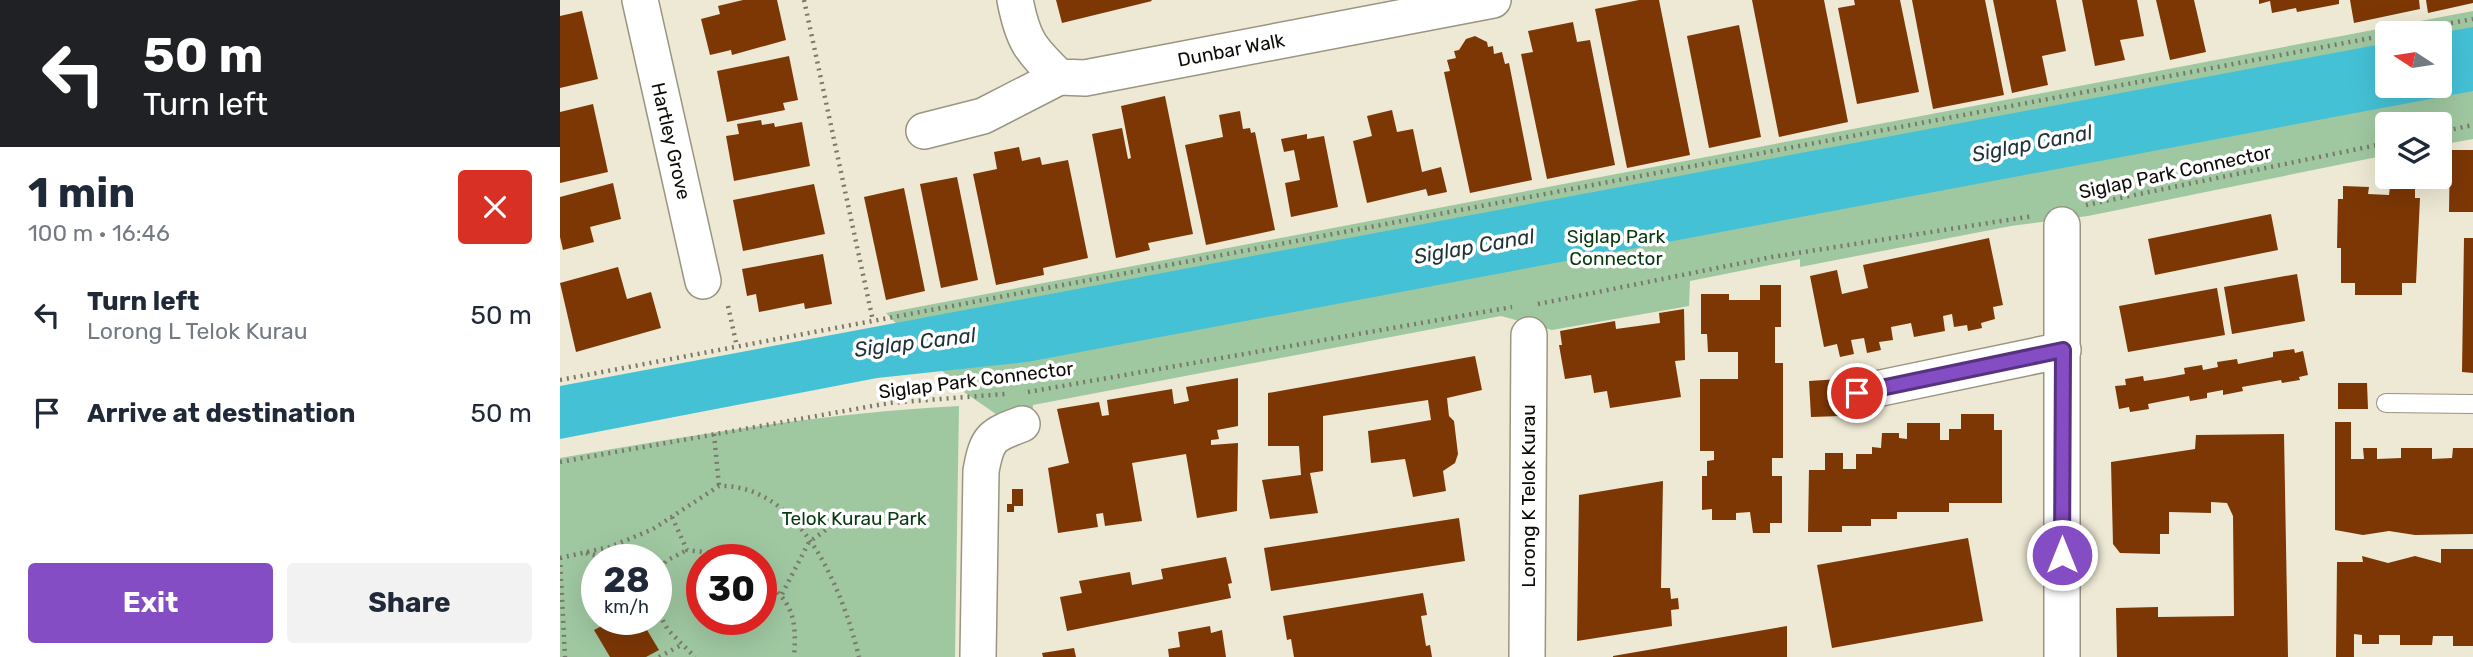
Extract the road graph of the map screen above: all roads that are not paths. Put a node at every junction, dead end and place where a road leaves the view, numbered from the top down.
1 (640, 0) edge
2 (1015, 0) edge
3 (1493, 0) edge
4 (1441, 5) edge
5 (1059, 77) junction
6 (924, 131) dead end
7 (2064, 215) road end
8 (703, 281) dead end
9 (1526, 315) road end
10 (2063, 350) junction
11 (1857, 393) dead end
12 (2386, 403) dead end
13 (2473, 404) edge
14 (1022, 424) dead end
15 (978, 657) edge
16 (1527, 657) edge
17 (2062, 657) edge

1 - 8 street, Hartley Grove
2 - 5 street
3 - 4 street, Dunbar Walk
4 - 5 street, Dunbar Walk
5 - 6 street
7 - 10 street
9 - 16 street, Lorong K Telok Kurau
10 - 11 street
10 - 17 street
12 - 13 lane
14 - 15 street

